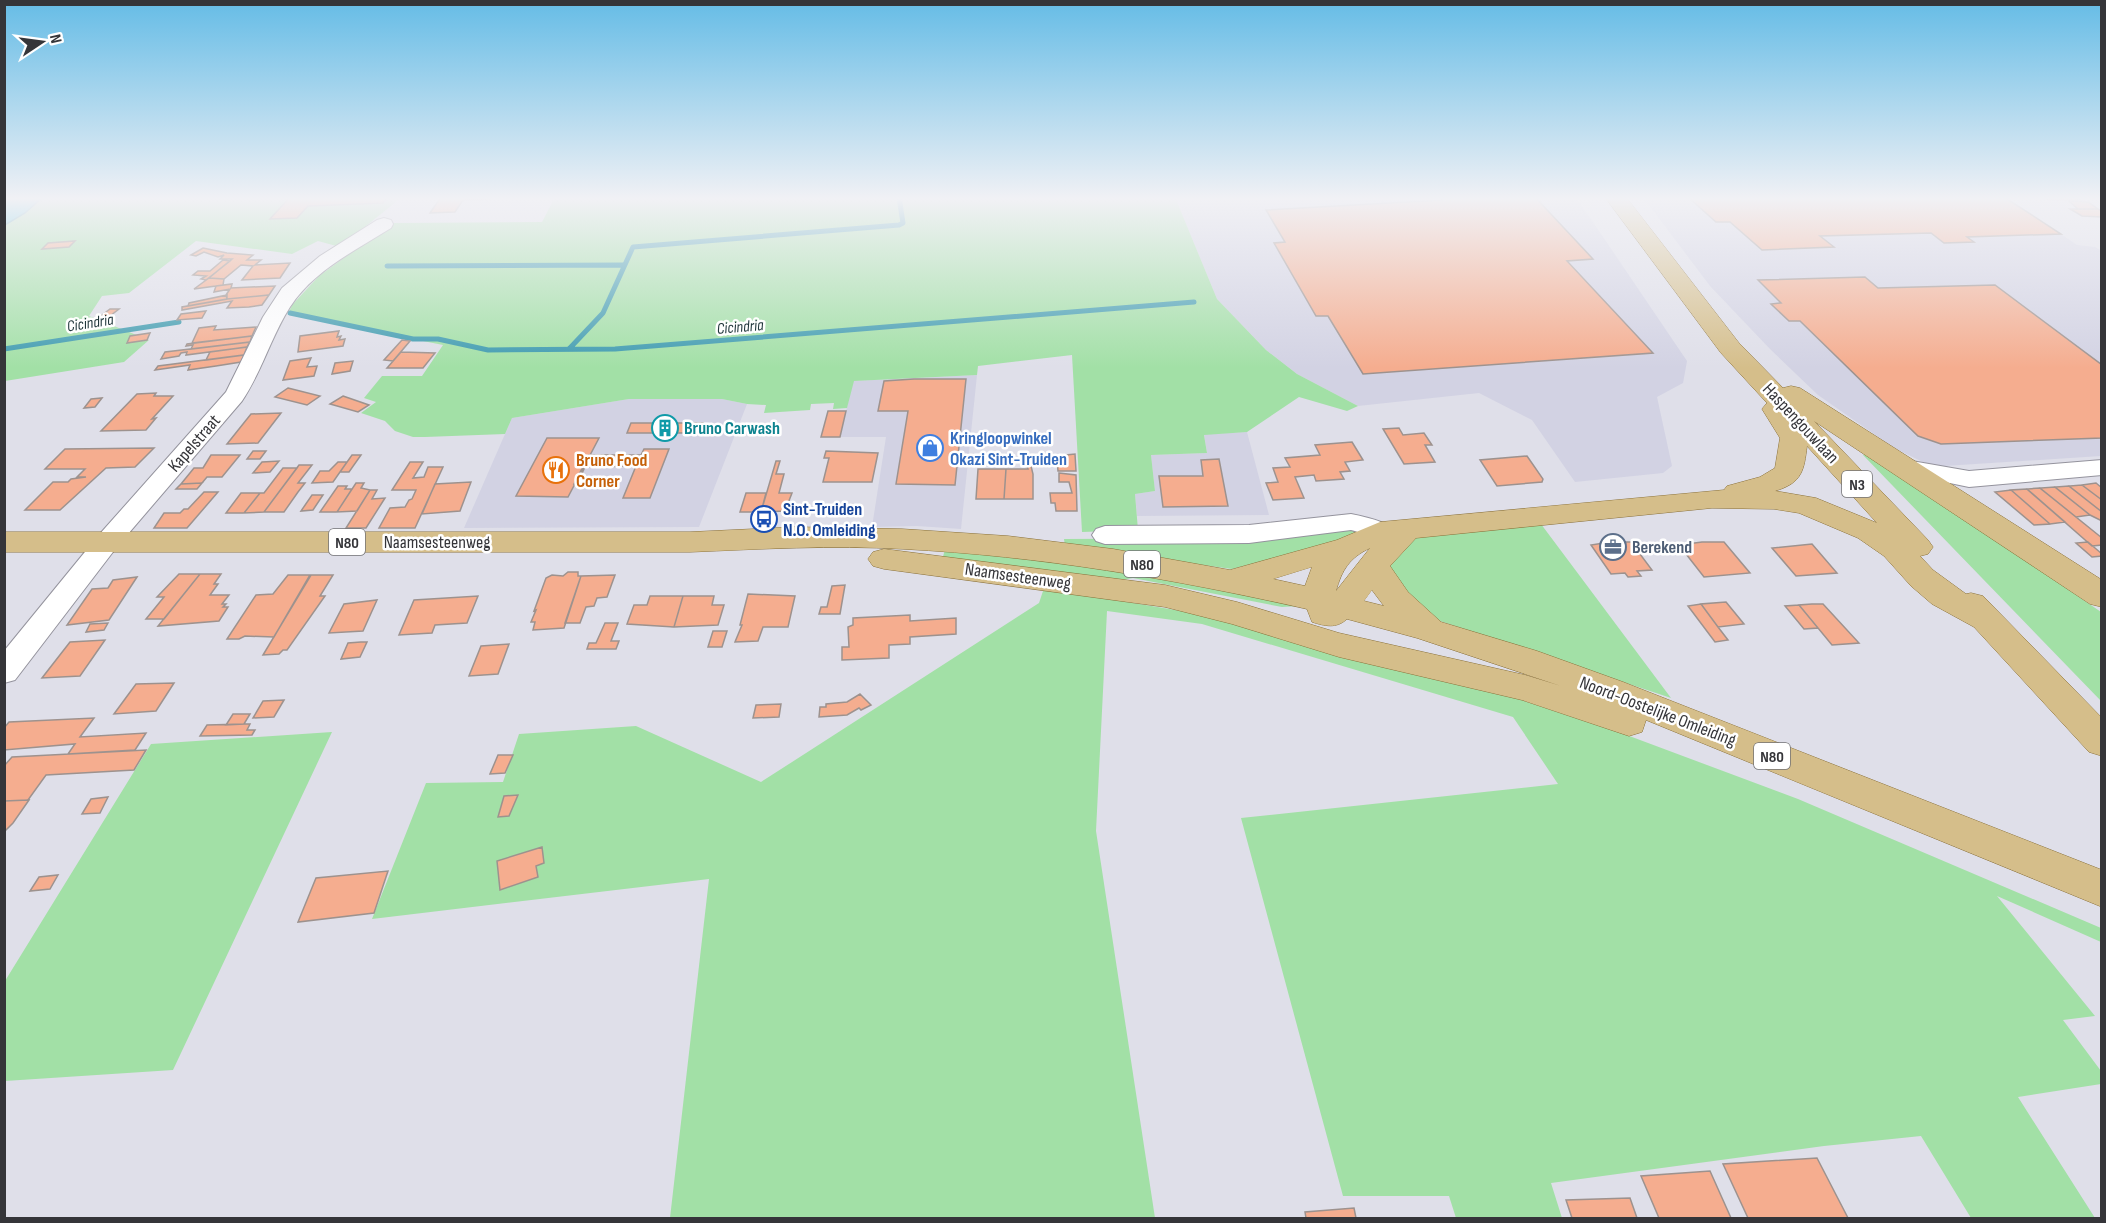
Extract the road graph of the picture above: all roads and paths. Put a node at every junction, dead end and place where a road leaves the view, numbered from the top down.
1 (338, 254) edge
2 (1658, 254) edge
3 (1730, 348) junction
4 (2102, 467) edge
5 (1966, 493) junction
6 (1712, 499) junction
7 (1393, 534) junction
8 (1105, 535) dead end
9 (4, 542) edge
10 (108, 542) junction
11 (690, 542) junction
12 (1340, 549) junction
13 (1374, 567) junction
14 (1232, 580) junction
15 (2102, 596) edge
16 (1332, 616) junction
17 (1985, 620) junction
18 (1438, 634) junction
19 (4, 672) edge
20 (2102, 742) edge
21 (2102, 889) edge
22 (2102, 910) edge

1 - 10 street, Kapelstraat
2 - 3 main road, Haspengouwlaan / N3
3 - 5 main road
3 - 6 main road
3 - 17 main road, Haspengouwlaan / N3
4 - 5 street
5 - 15 main road
6 - 7 main road
6 - 17 main road
7 - 8 street
7 - 12 main road
7 - 13 main road
9 - 10 main road, Naamsesteenweg / N80
10 - 11 main road, Naamsesteenweg / N80
10 - 19 street, Kapelstraat
11 - 14 main road, Naamsesteenweg / N80
11 - 16 main road, Naamsesteenweg / N80
12 - 14 main road
12 - 16 main road
13 - 16 main road
13 - 18 main road
14 - 16 main road, Naamsesteenweg / N80
16 - 18 main road, Noord-Oostelijke Omleiding / N80
16 - 22 main road, Noord-Oostelijke Omleiding / N80
17 - 20 main road, Haspengouwlaan / N3
18 - 21 main road, Noord-Oostelijke Omleiding / N80

